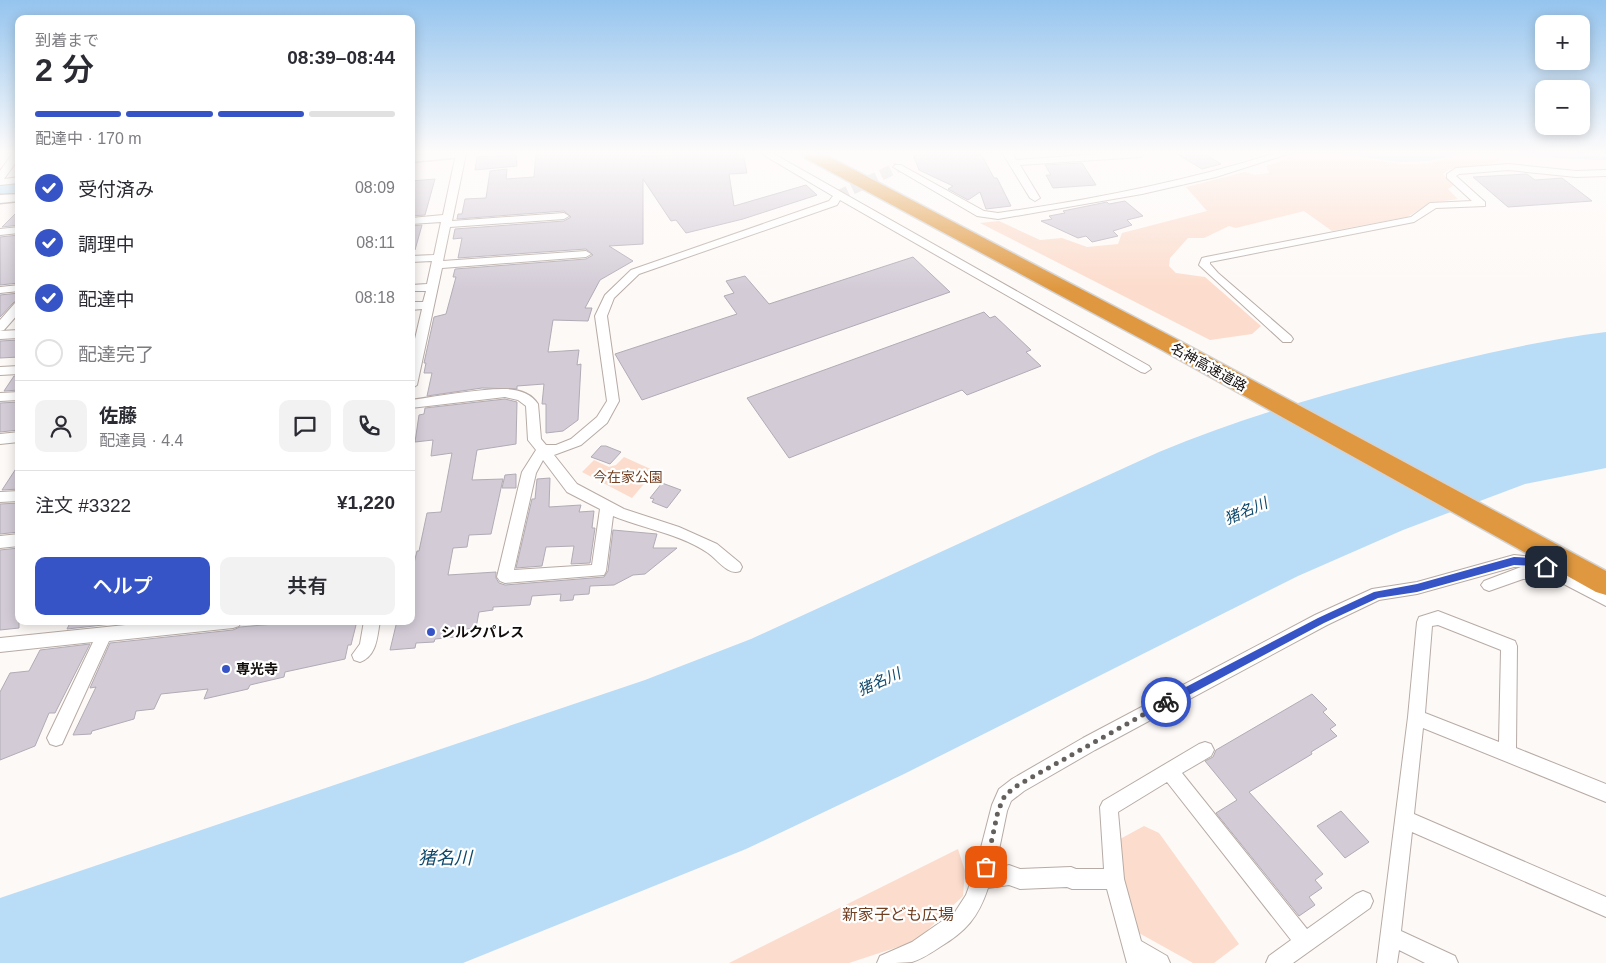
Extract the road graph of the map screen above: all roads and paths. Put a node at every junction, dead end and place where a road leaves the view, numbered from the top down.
1 (451, 199) edge
2 (836, 199) tunnel mouth
3 (843, 199) edge
4 (898, 199) edge
5 (914, 199) edge
6 (954, 199) edge
7 (1106, 199) edge
8 (1476, 199) edge
9 (564, 216) dead end
10 (415, 221) edge
11 (446, 222) junction
12 (415, 225) edge
13 (15, 230) edge
14 (0, 232) edge
15 (586, 254) dead end
16 (415, 260) edge
17 (437, 261) junction
18 (432, 286) junction
19 (15, 288) edge
20 (415, 288) edge
21 (0, 290) edge
22 (428, 305) junction
23 (415, 306) edge
24 (15, 310) edge
25 (0, 327) edge
26 (15, 334) edge
27 (0, 335) edge
28 (1287, 339) dead end
29 (1176, 342) junction
30 (415, 366) edge
31 (1145, 369) dead end
32 (15, 370) edge
33 (0, 371) edge
34 (15, 396) edge
35 (0, 397) edge
36 (415, 404) edge
37 (15, 437) edge
38 (0, 438) edge
39 (543, 450) junction
40 (15, 496) edge
41 (0, 497) edge
42 (607, 507) junction
43 (15, 540) edge
44 (0, 542) edge
45 (1606, 565) edge
46 (734, 567) dead end
47 (1564, 577) junction
48 (1489, 584) dead end
49 (1606, 584) edge
50 (1606, 600) edge
51 (181, 625) edge
52 (371, 625) edge
53 (117, 630) edge
54 (0, 645) edge
55 (360, 655) dead end
56 (1416, 717) junction
57 (56, 738) dead end
58 (1205, 750) dead end
59 (1507, 754) junction
60 (1169, 771) junction
61 (1606, 793) edge
62 (1404, 819) junction
63 (982, 877) junction
64 (1114, 878) junction
65 (1363, 901) dead end
66 (1606, 907) edge
67 (1390, 936) junction
68 (1305, 942) junction
69 (1135, 959) edge
70 (887, 963) edge
71 (1160, 963) edge
72 (1276, 963) edge
73 (1387, 963) edge
74 (1448, 963) edge

1 - 11 street
2 - 39 street
3 - 31 street
4 - 29 highway, 名神高速道路
5 - 29 highway, 名神高速道路
6 - 7 street
8 - 28 street
9 - 11 street
10 - 11 street
11 - 12 street
11 - 17 street
13 - 14 street
15 - 17 street
16 - 17 street
17 - 18 street
18 - 20 street
18 - 22 street
19 - 21 street
22 - 23 street
22 - 30 street
24 - 25 street
26 - 27 street
29 - 45 highway, 名神高速道路
29 - 49 highway, 名神高速道路
32 - 33 street
34 - 35 street
36 - 39 street
37 - 38 street
39 - 42 street
39 - 42 street
40 - 41 street
42 - 46 street
43 - 44 street
47 - 48 street
47 - 50 street
47 - 63 street
51 - 53 street
52 - 55 street
53 - 54 street
53 - 57 street
56 - 59 street
56 - 59 street
56 - 62 street
58 - 60 street
59 - 61 street
60 - 64 street
60 - 68 street
62 - 66 street
62 - 67 street
63 - 64 street
63 - 70 street
64 - 69 street
65 - 68 street
67 - 73 street
67 - 74 street
68 - 72 street
69 - 71 street

